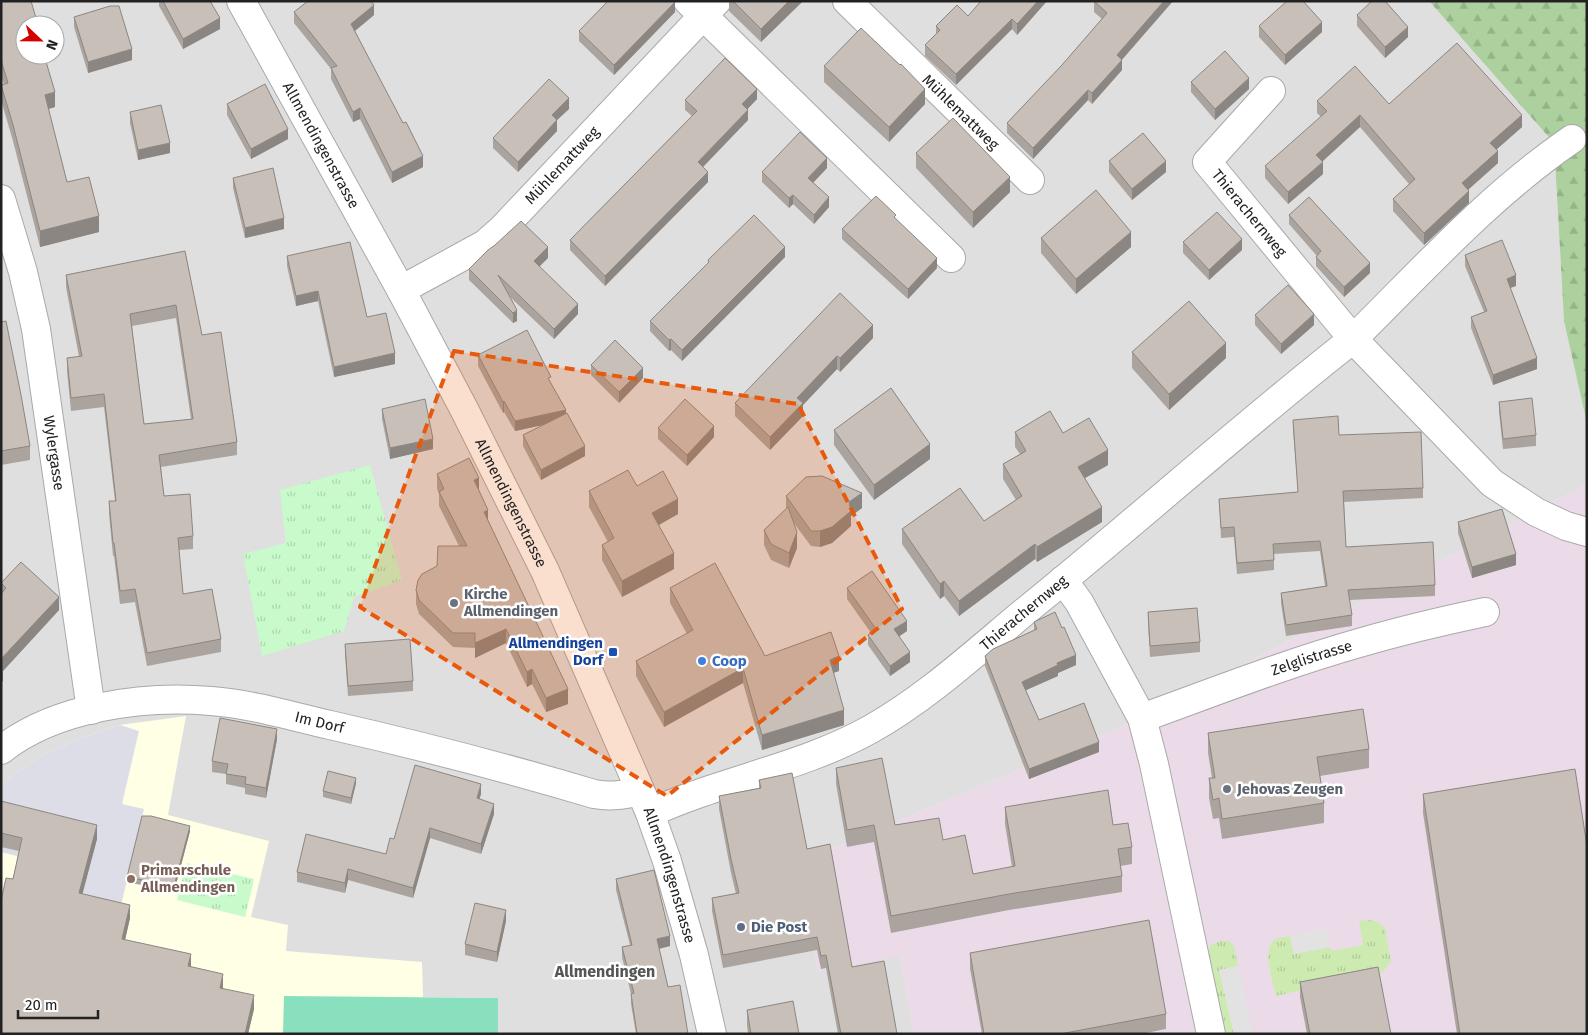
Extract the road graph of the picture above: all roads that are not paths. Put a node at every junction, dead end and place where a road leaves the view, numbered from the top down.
1 (241, 1) edge
2 (847, 1) edge
3 (702, 6) edge
4 (1271, 91) dead end
5 (1572, 138) dead end
6 (1030, 180) dead end
7 (1, 199) edge
8 (951, 258) dead end
9 (400, 290) junction
10 (1353, 338) junction
11 (1587, 532) edge
12 (1064, 580) junction
13 (1485, 612) dead end
14 (91, 710) junction
15 (1142, 718) junction
16 (1, 750) edge
17 (645, 802) junction
18 (712, 1034) edge
19 (1211, 1034) edge

1 - 9 street, Allmendingenstrasse
2 - 6 street, Mühlemattweg
3 - 8 street, Mühlemattweg
3 - 9 street, Mühlemattweg
4 - 10 street, Thierachernweg
5 - 10 street
7 - 14 street, Wylergasse
9 - 17 street, Allmendingenstrasse
10 - 11 street, Thierachernweg
10 - 12 street, Thierachernweg
12 - 15 street
12 - 17 street, Thierachernweg
13 - 15 street, Zelglistrasse
14 - 16 street, Im Dorf
14 - 17 street, Im Dorf
15 - 19 street
17 - 18 street, Allmendingenstrasse

